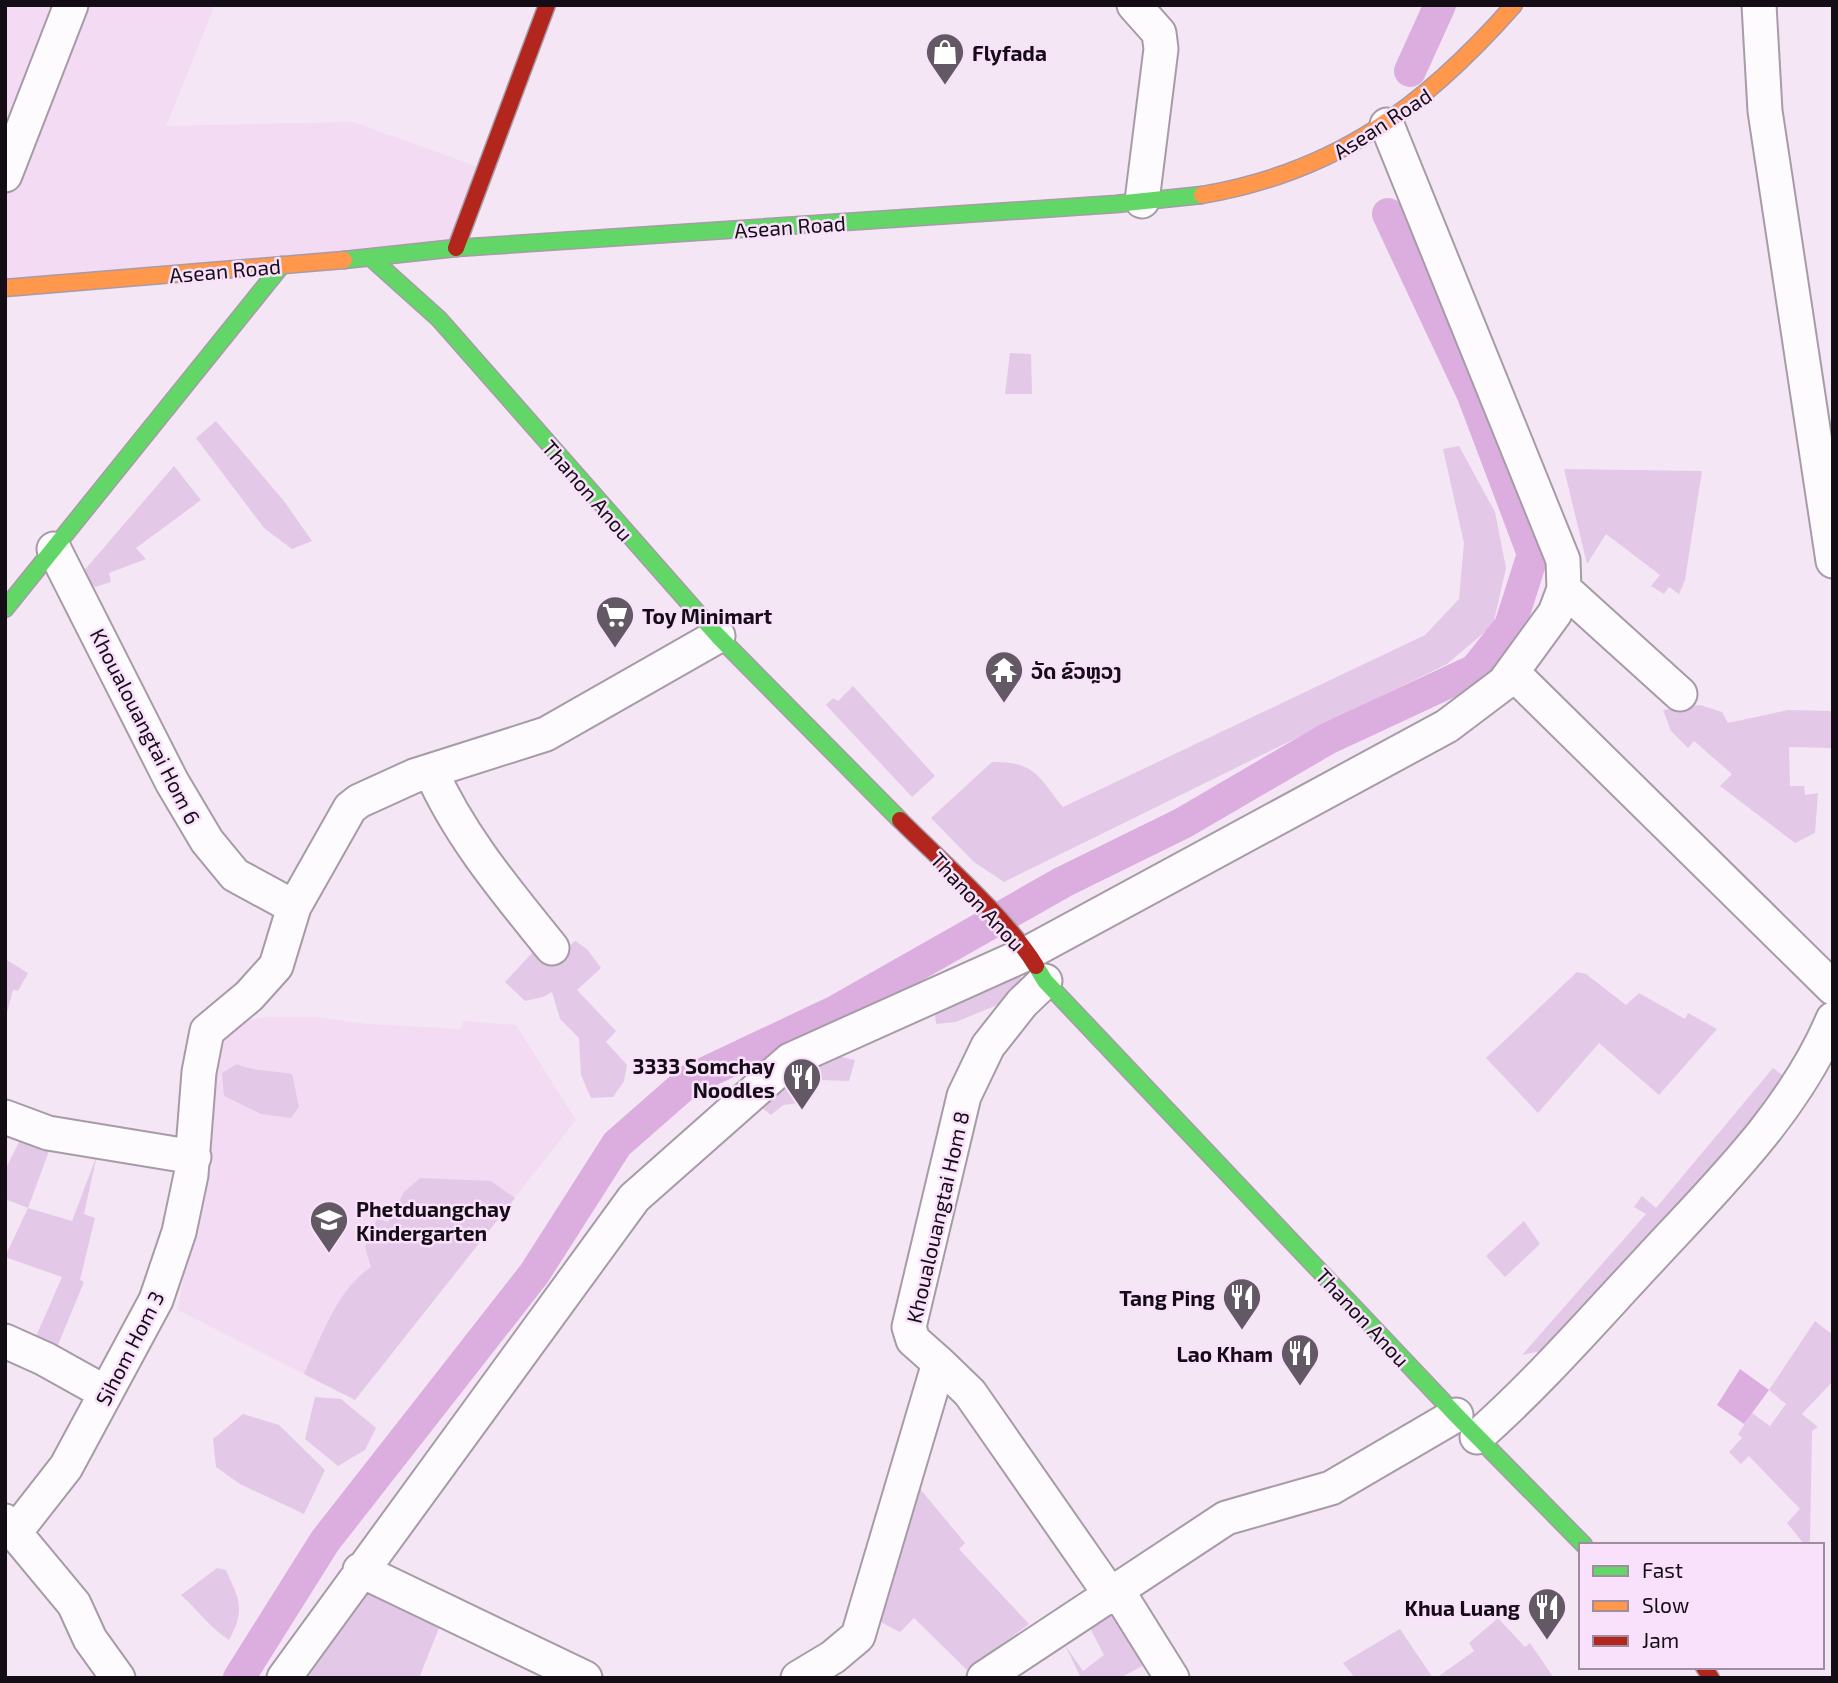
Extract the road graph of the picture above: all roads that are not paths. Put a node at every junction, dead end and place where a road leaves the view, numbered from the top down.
1 (71, 5) edge
2 (547, 5) edge
3 (1134, 5) edge
4 (1514, 5) edge
5 (1759, 5) edge
6 (1387, 125) junction
7 (5, 175) edge
8 (1142, 201) junction
9 (456, 248) junction
10 (372, 258) junction
11 (282, 265) junction
12 (5, 289) edge
13 (54, 548) junction
14 (1833, 561) edge
15 (1563, 589) junction
16 (5, 609) edge
17 (718, 636) junction
18 (1512, 672) junction
19 (1680, 694) dead end
20 (431, 771) junction
21 (294, 907) junction
22 (552, 948) dead end
23 (1028, 953) junction
24 (1045, 981) junction
25 (1833, 988) edge
26 (1833, 1019) edge
27 (5, 1117) edge
28 (194, 1157) junction
29 (5, 1341) edge
30 (939, 1363) junction
31 (106, 1393) junction
32 (1466, 1426) junction
33 (10, 1526) edge
34 (1582, 1543) edge
35 (360, 1570) junction
36 (1114, 1592) junction
37 (118, 1678) edge
38 (284, 1678) edge
39 (585, 1678) edge
40 (798, 1678) edge
41 (984, 1678) edge
42 (1172, 1678) edge

1 - 7 street
2 - 9 street
3 - 8 street
4 - 6 street, Asean Road
5 - 14 street
6 - 8 street, Asean Road
6 - 15 street
8 - 9 street, Asean Road
9 - 10 street, Asean Road
10 - 11 street, Asean Road
10 - 17 street, Thanon Anou
11 - 12 street, Asean Road
11 - 13 street
13 - 16 street
13 - 21 street, Khoualouangtai Hom 6
15 - 18 street
15 - 19 street
17 - 20 street, Sihom Hom 3
17 - 23 street, Thanon Anou
18 - 23 street
18 - 25 street
20 - 21 street, Sihom Hom 3
20 - 22 street
21 - 28 street, Sihom Hom 3
23 - 24 street, Thanon Anou
23 - 35 street
24 - 30 street, Khoualouangtai Hom 8
24 - 32 street, Thanon Anou
26 - 32 street
27 - 28 street
28 - 31 street, Sihom Hom 3
29 - 31 street
30 - 36 street
30 - 40 street
31 - 33 street, Sihom Hom 3
32 - 34 street, Thanon Anou
32 - 36 street
33 - 37 street, Sihom Hom 3
35 - 38 street
35 - 39 street
36 - 41 street
36 - 42 street

